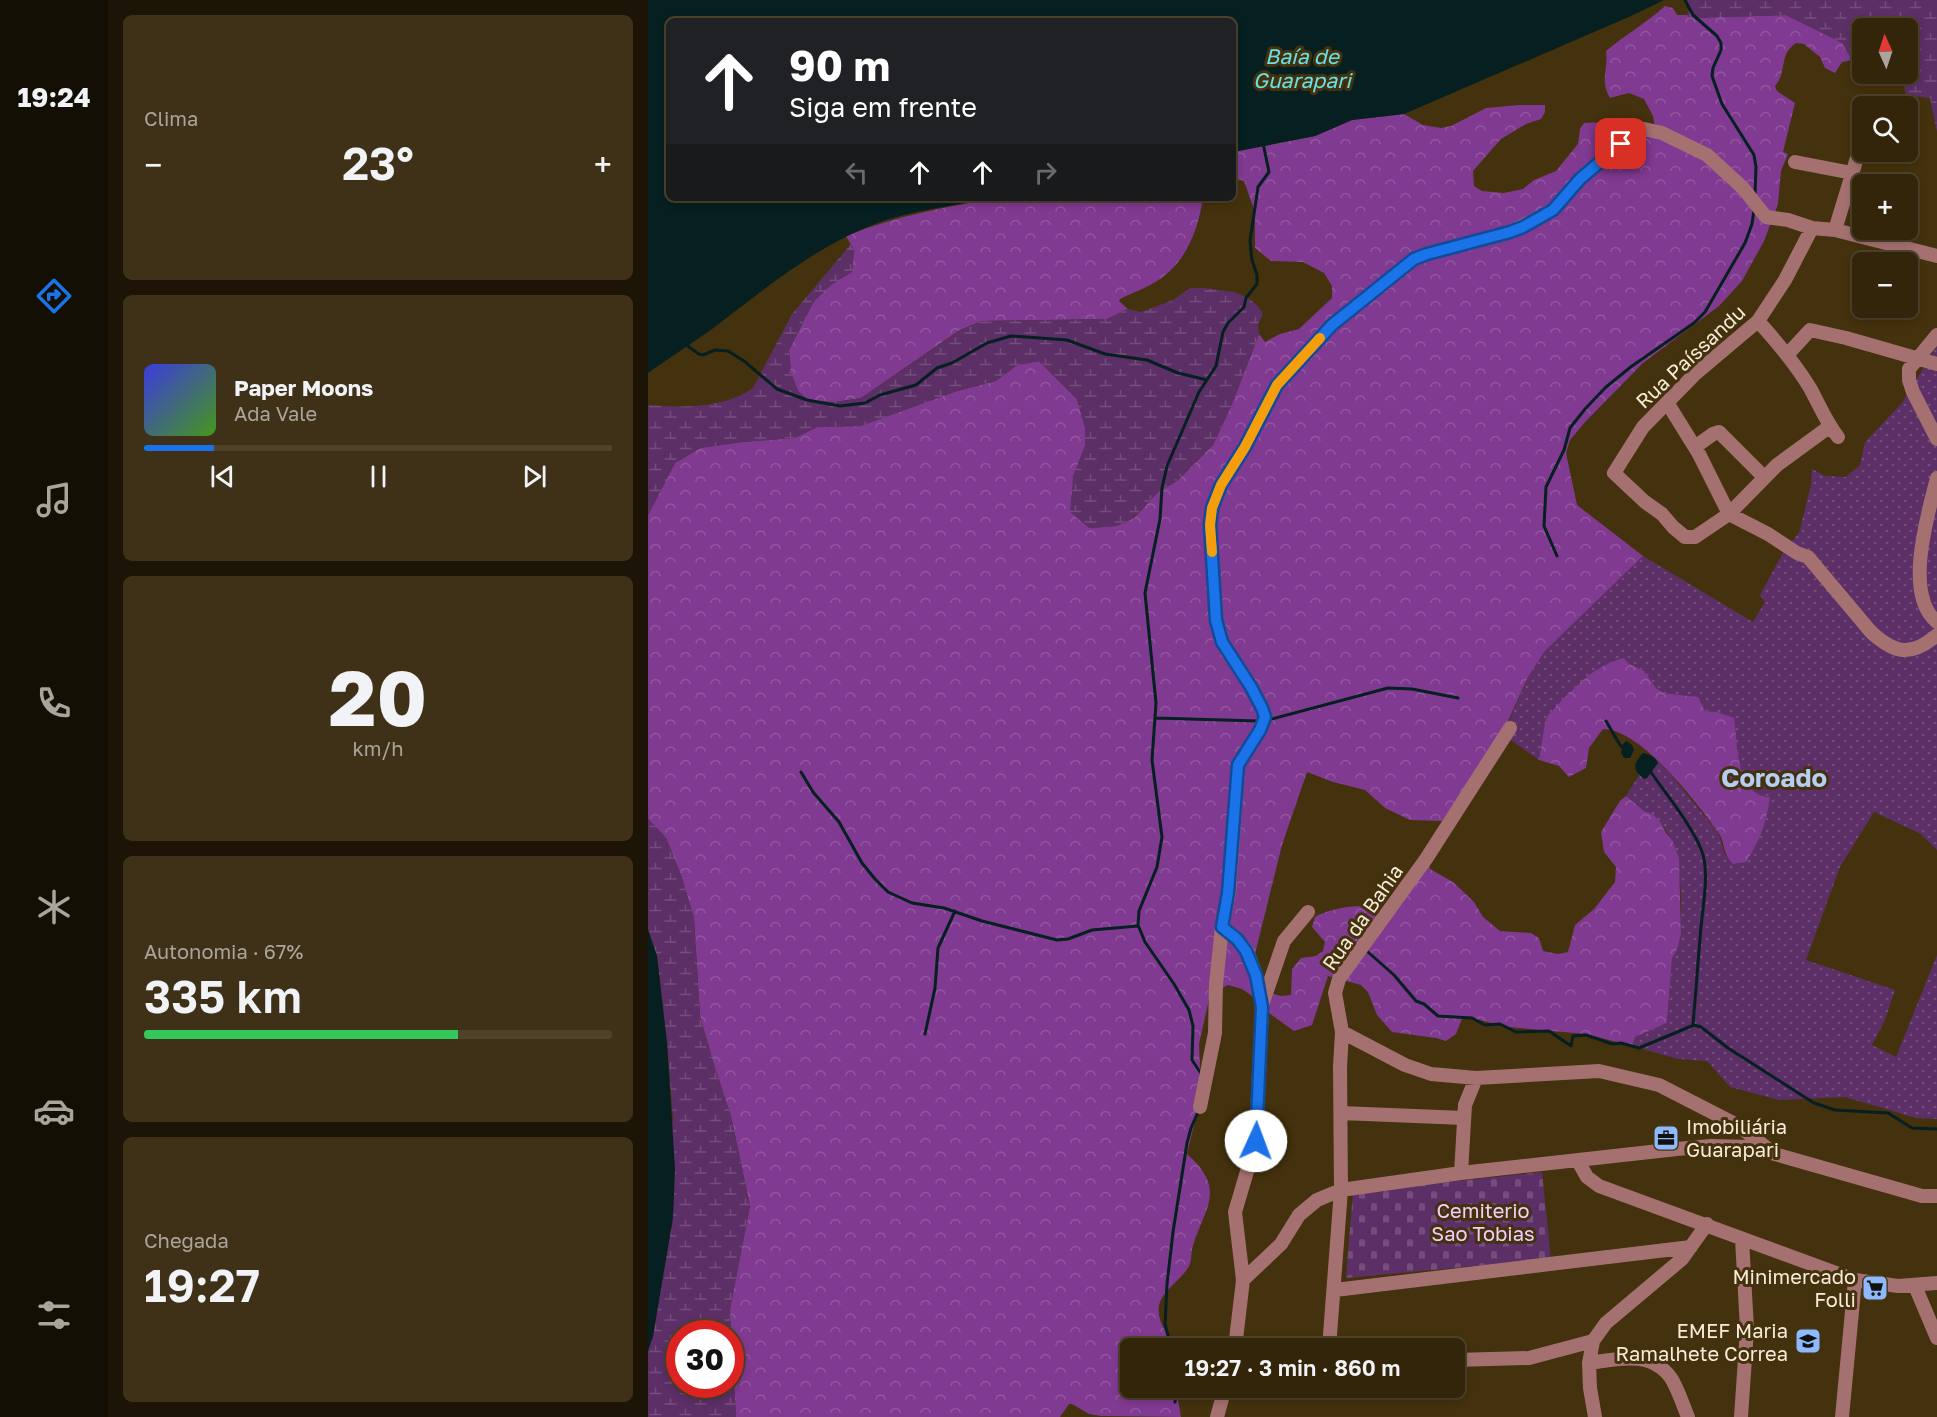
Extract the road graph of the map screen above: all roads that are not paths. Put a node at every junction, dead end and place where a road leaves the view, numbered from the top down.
1 (1795, 162) dead end
2 (1855, 162) edge
3 (1852, 173) junction
4 (1812, 228) junction
5 (1835, 230) junction
6 (1937, 256) edge
7 (1758, 321) junction
8 (1937, 335) edge
9 (1788, 354) junction
10 (1919, 359) junction
11 (1937, 364) edge
12 (1668, 404) junction
13 (1937, 439) edge
14 (1695, 447) junction
15 (1764, 477) junction
16 (1937, 478) edge
17 (1729, 514) junction
18 (1937, 622) edge
19 (1937, 635) edge
20 (1510, 728) dead end
21 (1308, 912) dead end
22 (1222, 927) junction
23 (1262, 1007) junction
24 (1342, 1032) junction
25 (1476, 1078) junction
26 (1200, 1107) dead end
27 (1341, 1113) junction
28 (1464, 1118) junction
29 (1774, 1154) junction
30 (1578, 1161) junction
31 (1461, 1173) junction
32 (1341, 1190) junction
33 (1937, 1196) edge
34 (1707, 1224) junction
35 (1742, 1239) junction
36 (1692, 1247) junction
37 (1243, 1280) junction
38 (1855, 1280) junction
39 (1937, 1283) edge
40 (1915, 1286) junction
41 (1335, 1290) junction
42 (1236, 1338) edge
43 (1330, 1338) edge
44 (1937, 1338) edge
45 (1593, 1341) junction
46 (1465, 1360) edge
47 (1589, 1363) junction
48 (1222, 1398) edge
49 (1217, 1417) edge
50 (1595, 1417) edge
51 (1688, 1417) edge
52 (1741, 1417) edge
53 (1842, 1417) edge

1 - 3 street
2 - 3 street
3 - 5 street
4 - 5 street
4 - 7 street, Rua Paíssandu
4 - 22 street
5 - 6 street
7 - 9 street
7 - 12 street, Rua Paíssandu
8 - 10 street
9 - 10 street
9 - 15 street
10 - 11 street
10 - 13 street
12 - 14 street
12 - 17 street, Rua Paíssandu
14 - 15 street
14 - 17 street
15 - 17 street
16 - 18 street
17 - 19 street
20 - 24 street, Rua da Bahia
21 - 23 street
22 - 23 street
22 - 26 street
23 - 37 street
24 - 25 street
24 - 27 street, Rua da Bahia
25 - 28 street
25 - 29 street
27 - 28 street
27 - 32 street, Rua da Bahia
28 - 31 street
29 - 30 street
29 - 33 street
30 - 31 street
30 - 34 street
31 - 32 street
32 - 37 street
32 - 41 street, Rua da Bahia
34 - 35 street
34 - 36 street
35 - 38 street
35 - 52 street
36 - 41 street
36 - 45 street
37 - 42 street
38 - 40 street
38 - 53 street
39 - 40 street
40 - 44 street
41 - 43 street, Rua da Bahia
45 - 46 street
45 - 47 street
47 - 50 street
47 - 51 street
48 - 49 street

